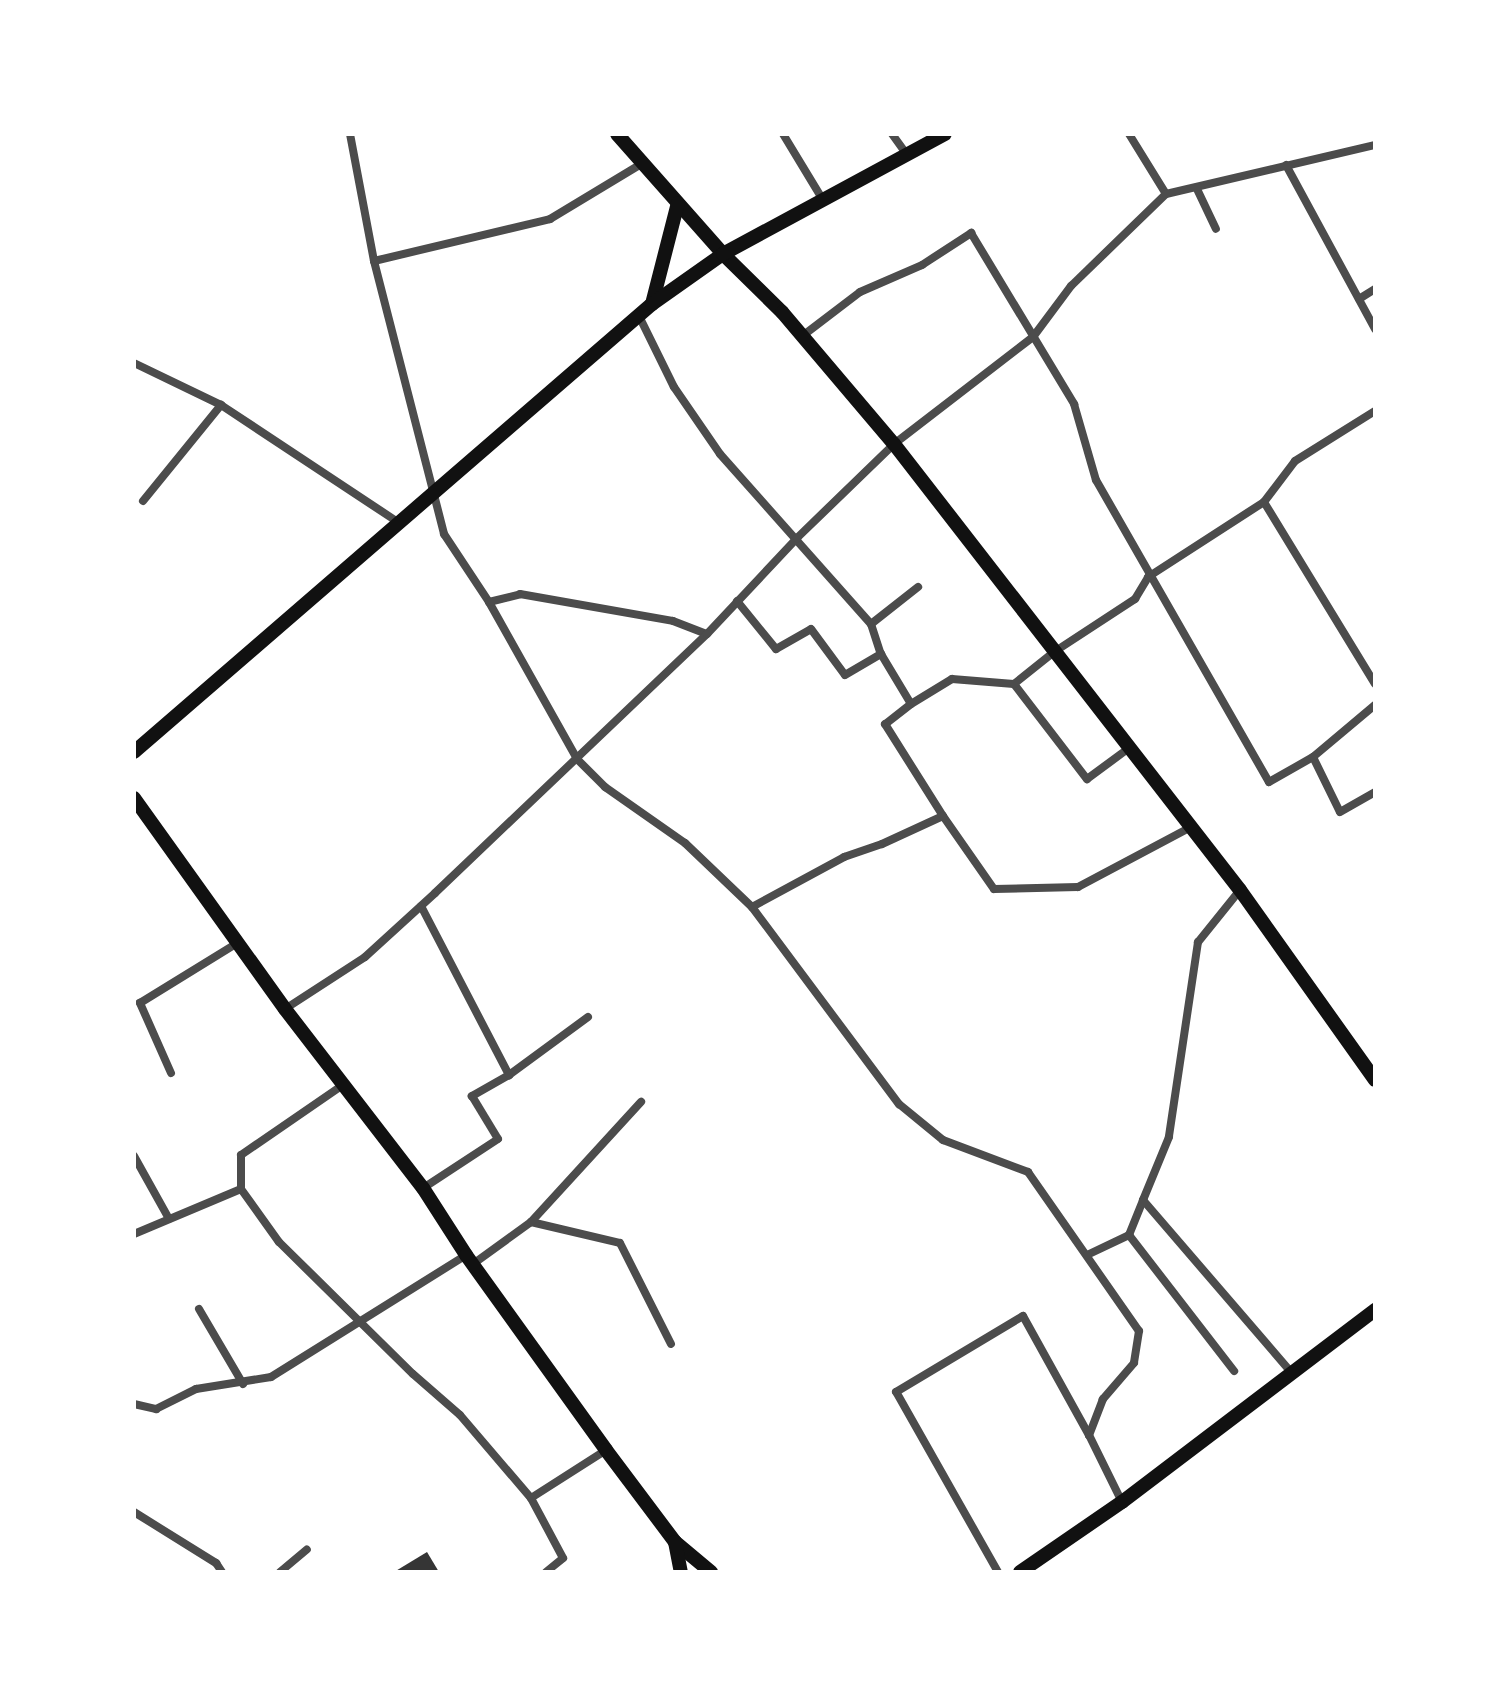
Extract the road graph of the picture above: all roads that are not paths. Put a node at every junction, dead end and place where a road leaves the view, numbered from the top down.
1 (350, 134) edge
2 (617, 134) edge
3 (783, 134) edge
4 (892, 134) edge
5 (945, 134) edge
6 (1129, 134) edge
7 (1375, 145) edge
8 (907, 155) junction
9 (641, 164) junction
10 (1286, 165) junction
11 (1197, 189) junction
12 (1166, 194) junction
13 (823, 200) junction
14 (678, 203) junction
15 (1216, 229) dead end
16 (723, 254) junction
17 (374, 261) junction
18 (1375, 289) edge
19 (1359, 299) junction
20 (652, 304) junction
21 (639, 316) junction
22 (1375, 329) edge
23 (1033, 337) junction
24 (801, 338) junction
25 (134, 363) edge
26 (221, 405) junction
27 (1375, 411) edge
28 (894, 444) junction
29 (434, 495) junction
30 (143, 501) dead end
31 (1264, 502) junction
32 (398, 522) junction
33 (797, 538) junction
34 (1148, 577) junction
35 (918, 587) dead end
36 (737, 601) junction
37 (489, 602) junction
38 (871, 624) junction
39 (707, 634) junction
40 (1054, 652) junction
41 (881, 654) junction
42 (1014, 684) junction
43 (1375, 684) edge
44 (911, 704) junction
45 (1375, 705) edge
46 (1129, 748) junction
47 (134, 752) edge
48 (1313, 757) junction
49 (577, 759) junction
50 (1375, 792) edge
51 (134, 798) edge
52 (943, 816) junction
53 (1191, 827) junction
54 (1240, 890) junction
55 (421, 906) junction
56 (752, 907) junction
57 (239, 942) junction
58 (134, 993) edge
59 (140, 1003) junction
60 (285, 1009) junction
61 (588, 1017) dead end
62 (171, 1073) dead end
63 (509, 1075) junction
64 (1375, 1080) edge
65 (343, 1085) junction
66 (641, 1102) dead end
67 (134, 1156) edge
68 (423, 1188) junction
69 (241, 1189) junction
70 (1143, 1200) junction
71 (169, 1219) junction
72 (531, 1222) junction
73 (134, 1234) edge
74 (1129, 1235) junction
75 (1087, 1255) junction
76 (469, 1260) junction
77 (199, 1309) dead end
78 (1375, 1310) edge
79 (362, 1323) junction
80 (671, 1344) dead end
81 (1234, 1371) dead end
82 (1290, 1371) junction
83 (243, 1384) junction
84 (134, 1404) edge
85 (1089, 1435) junction
86 (606, 1450) junction
87 (531, 1498) junction
88 (1122, 1502) junction
89 (134, 1512) edge
90 (675, 1542) junction
91 (307, 1549) dead end
92 (222, 1572) edge
93 (280, 1572) edge
94 (546, 1572) edge
95 (681, 1572) edge
96 (711, 1572) edge
97 (998, 1572) edge
98 (1020, 1572) edge

1 - 17 street
2 - 9 main road
3 - 13 street
4 - 8 street
5 - 8 main road
6 - 12 street
7 - 10 street
8 - 13 main road
9 - 14 main road
9 - 17 street
10 - 11 street
10 - 19 street
11 - 12 street
11 - 15 street
12 - 23 street
13 - 16 main road
14 - 16 main road
14 - 20 main road
16 - 20 main road
16 - 24 main road
17 - 29 street
18 - 19 street
19 - 22 street
20 - 21 main road
21 - 29 main road
21 - 33 street
23 - 24 street
23 - 28 street
23 - 34 street
24 - 28 main road
25 - 26 street
26 - 30 street
26 - 32 street
27 - 31 street
28 - 33 street
28 - 40 main road
29 - 32 main road
29 - 37 street
31 - 34 street
31 - 43 street
32 - 47 main road
33 - 36 street
33 - 38 street
34 - 40 street
34 - 48 street
35 - 38 street
36 - 39 street
36 - 41 street
37 - 39 street
37 - 49 street
38 - 41 street
39 - 49 street
40 - 42 street
40 - 46 main road
41 - 44 street
42 - 44 street
42 - 46 street
44 - 52 street
45 - 48 street
46 - 53 main road
48 - 50 street
49 - 55 street
49 - 56 street
51 - 57 main road
52 - 53 street
52 - 56 street
53 - 54 main road
54 - 64 main road
54 - 70 street
55 - 60 street
55 - 63 street
56 - 75 street
57 - 59 street
57 - 60 main road
58 - 59 street
59 - 62 street
60 - 65 main road
61 - 63 street
63 - 68 street
65 - 68 main road
65 - 69 street
66 - 72 street
67 - 71 street
68 - 76 main road
69 - 71 street
69 - 79 street
70 - 74 street
70 - 82 street
71 - 73 street
72 - 76 street
72 - 80 street
74 - 75 street
74 - 81 street
75 - 85 street
76 - 79 street
76 - 86 main road
77 - 83 street
78 - 82 main road
79 - 83 street
79 - 87 street
82 - 88 main road
83 - 84 street
85 - 88 street
85 - 97 street
86 - 87 street
86 - 90 main road
87 - 94 street
88 - 98 main road
89 - 92 street
90 - 95 main road
90 - 96 main road
91 - 93 street

